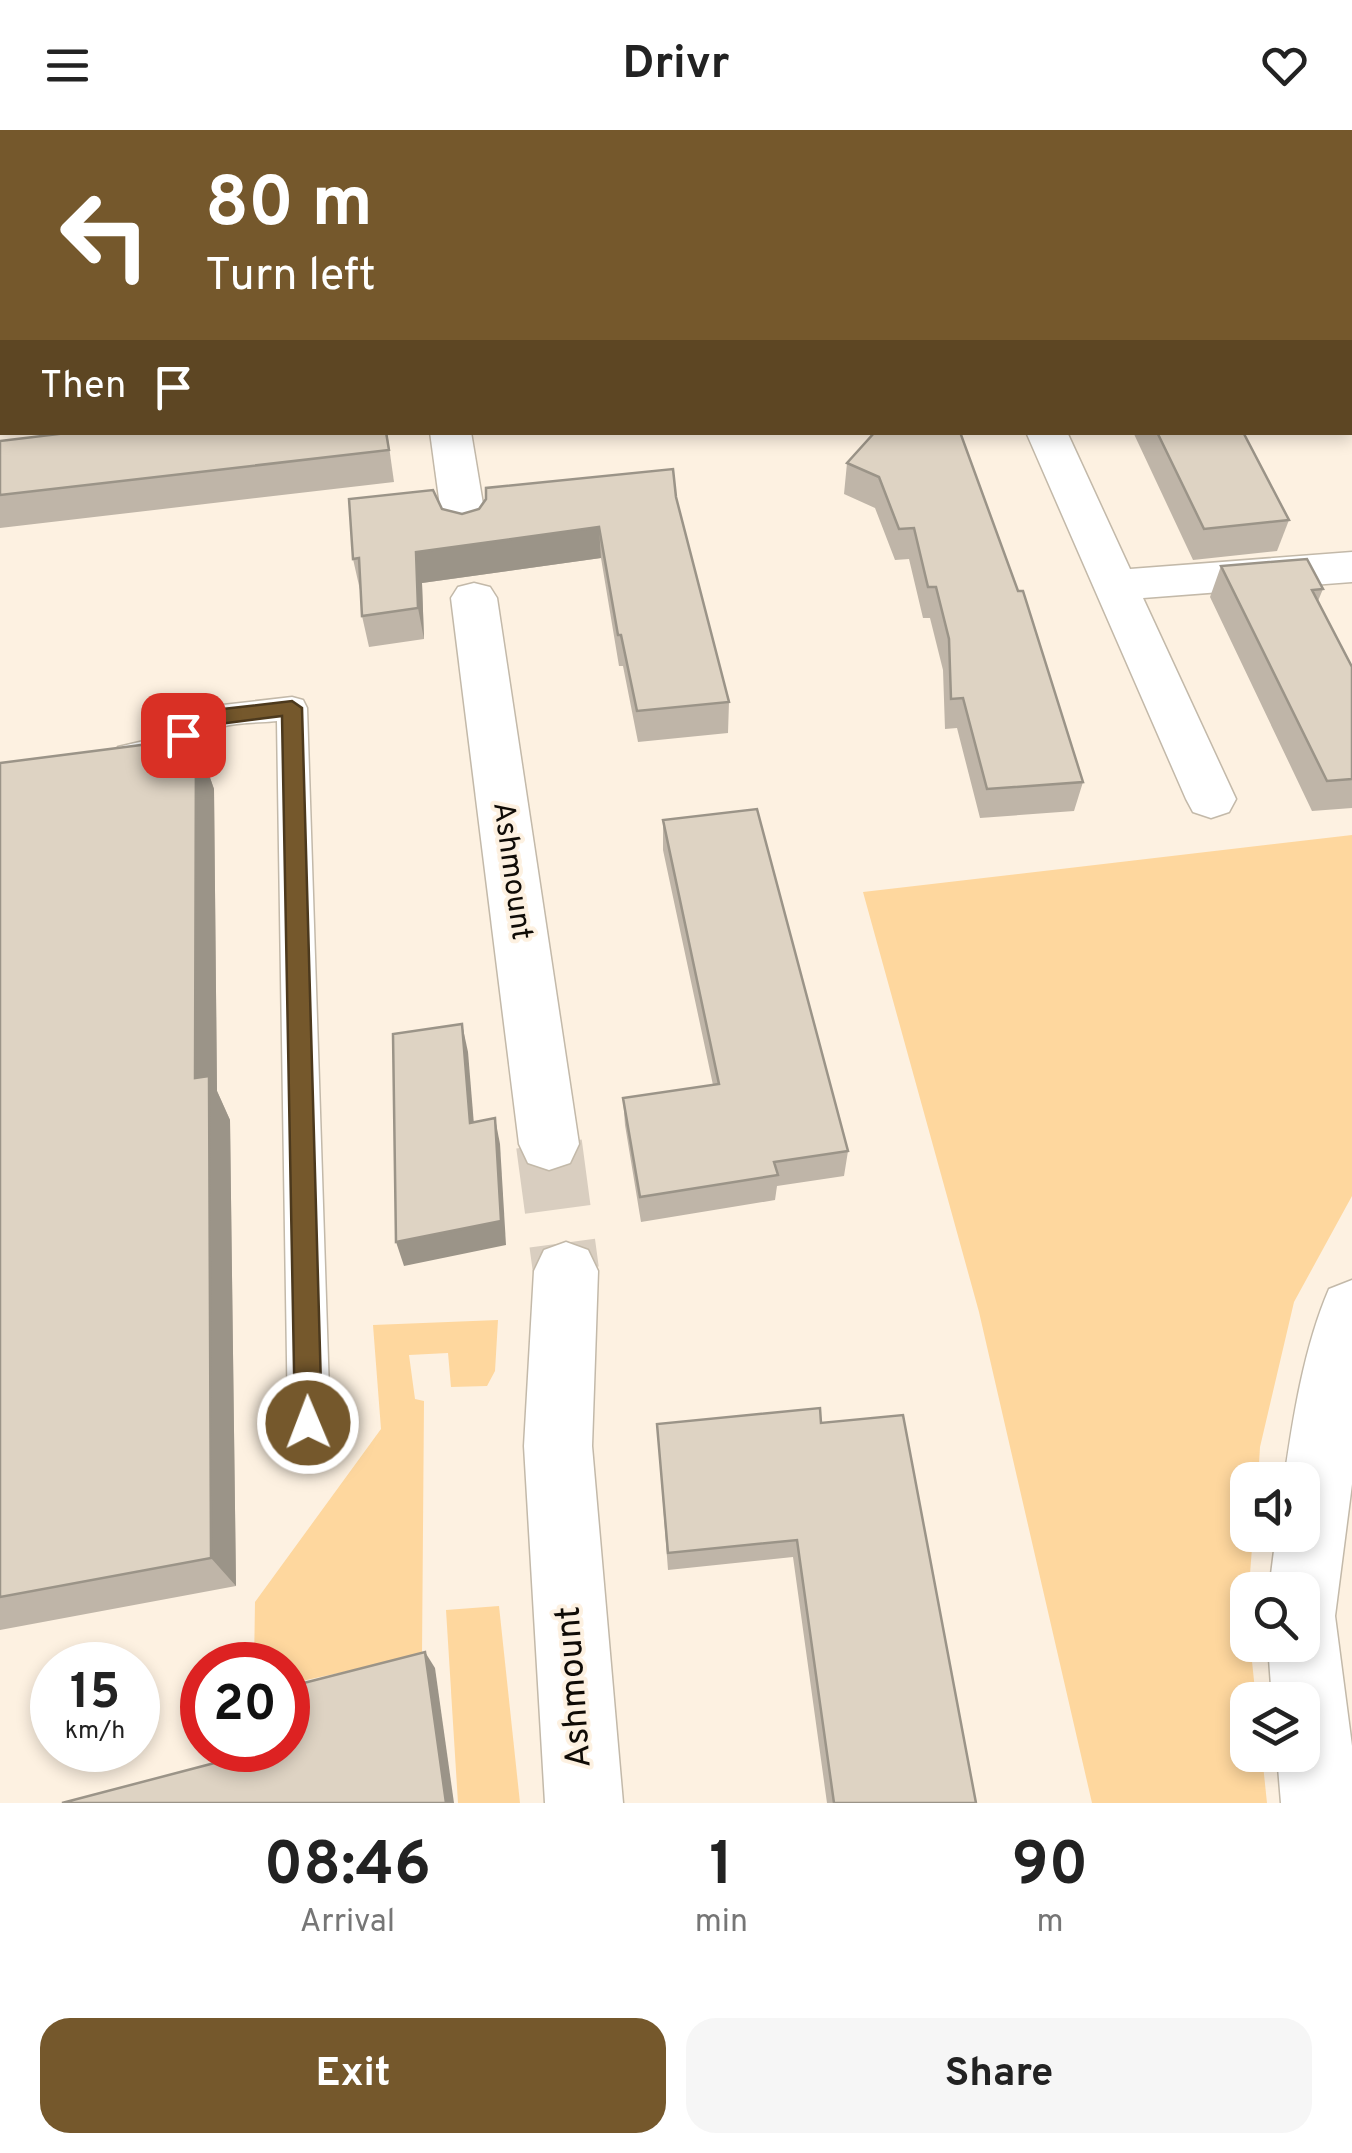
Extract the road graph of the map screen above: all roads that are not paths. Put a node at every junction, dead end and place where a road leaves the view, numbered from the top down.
1 (450, 435) edge
2 (1047, 435) edge
3 (465, 528) edge
4 (1352, 568) edge
5 (1114, 585) junction
6 (474, 598) dead end
7 (103, 758) edge
8 (1211, 799) dead end
9 (549, 1144) tunnel mouth
10 (566, 1271) tunnel mouth
11 (1352, 1310) edge
12 (308, 1423) dead end
13 (1307, 1572) edge
14 (1306, 1662) edge
15 (584, 1803) edge
16 (1320, 1803) edge

1 - 3 street
2 - 5 street
4 - 5 street
5 - 8 street
6 - 9 street, Ashmount
7 - 12 lane
10 - 15 street, Ashmount
11 - 13 street
14 - 16 street

